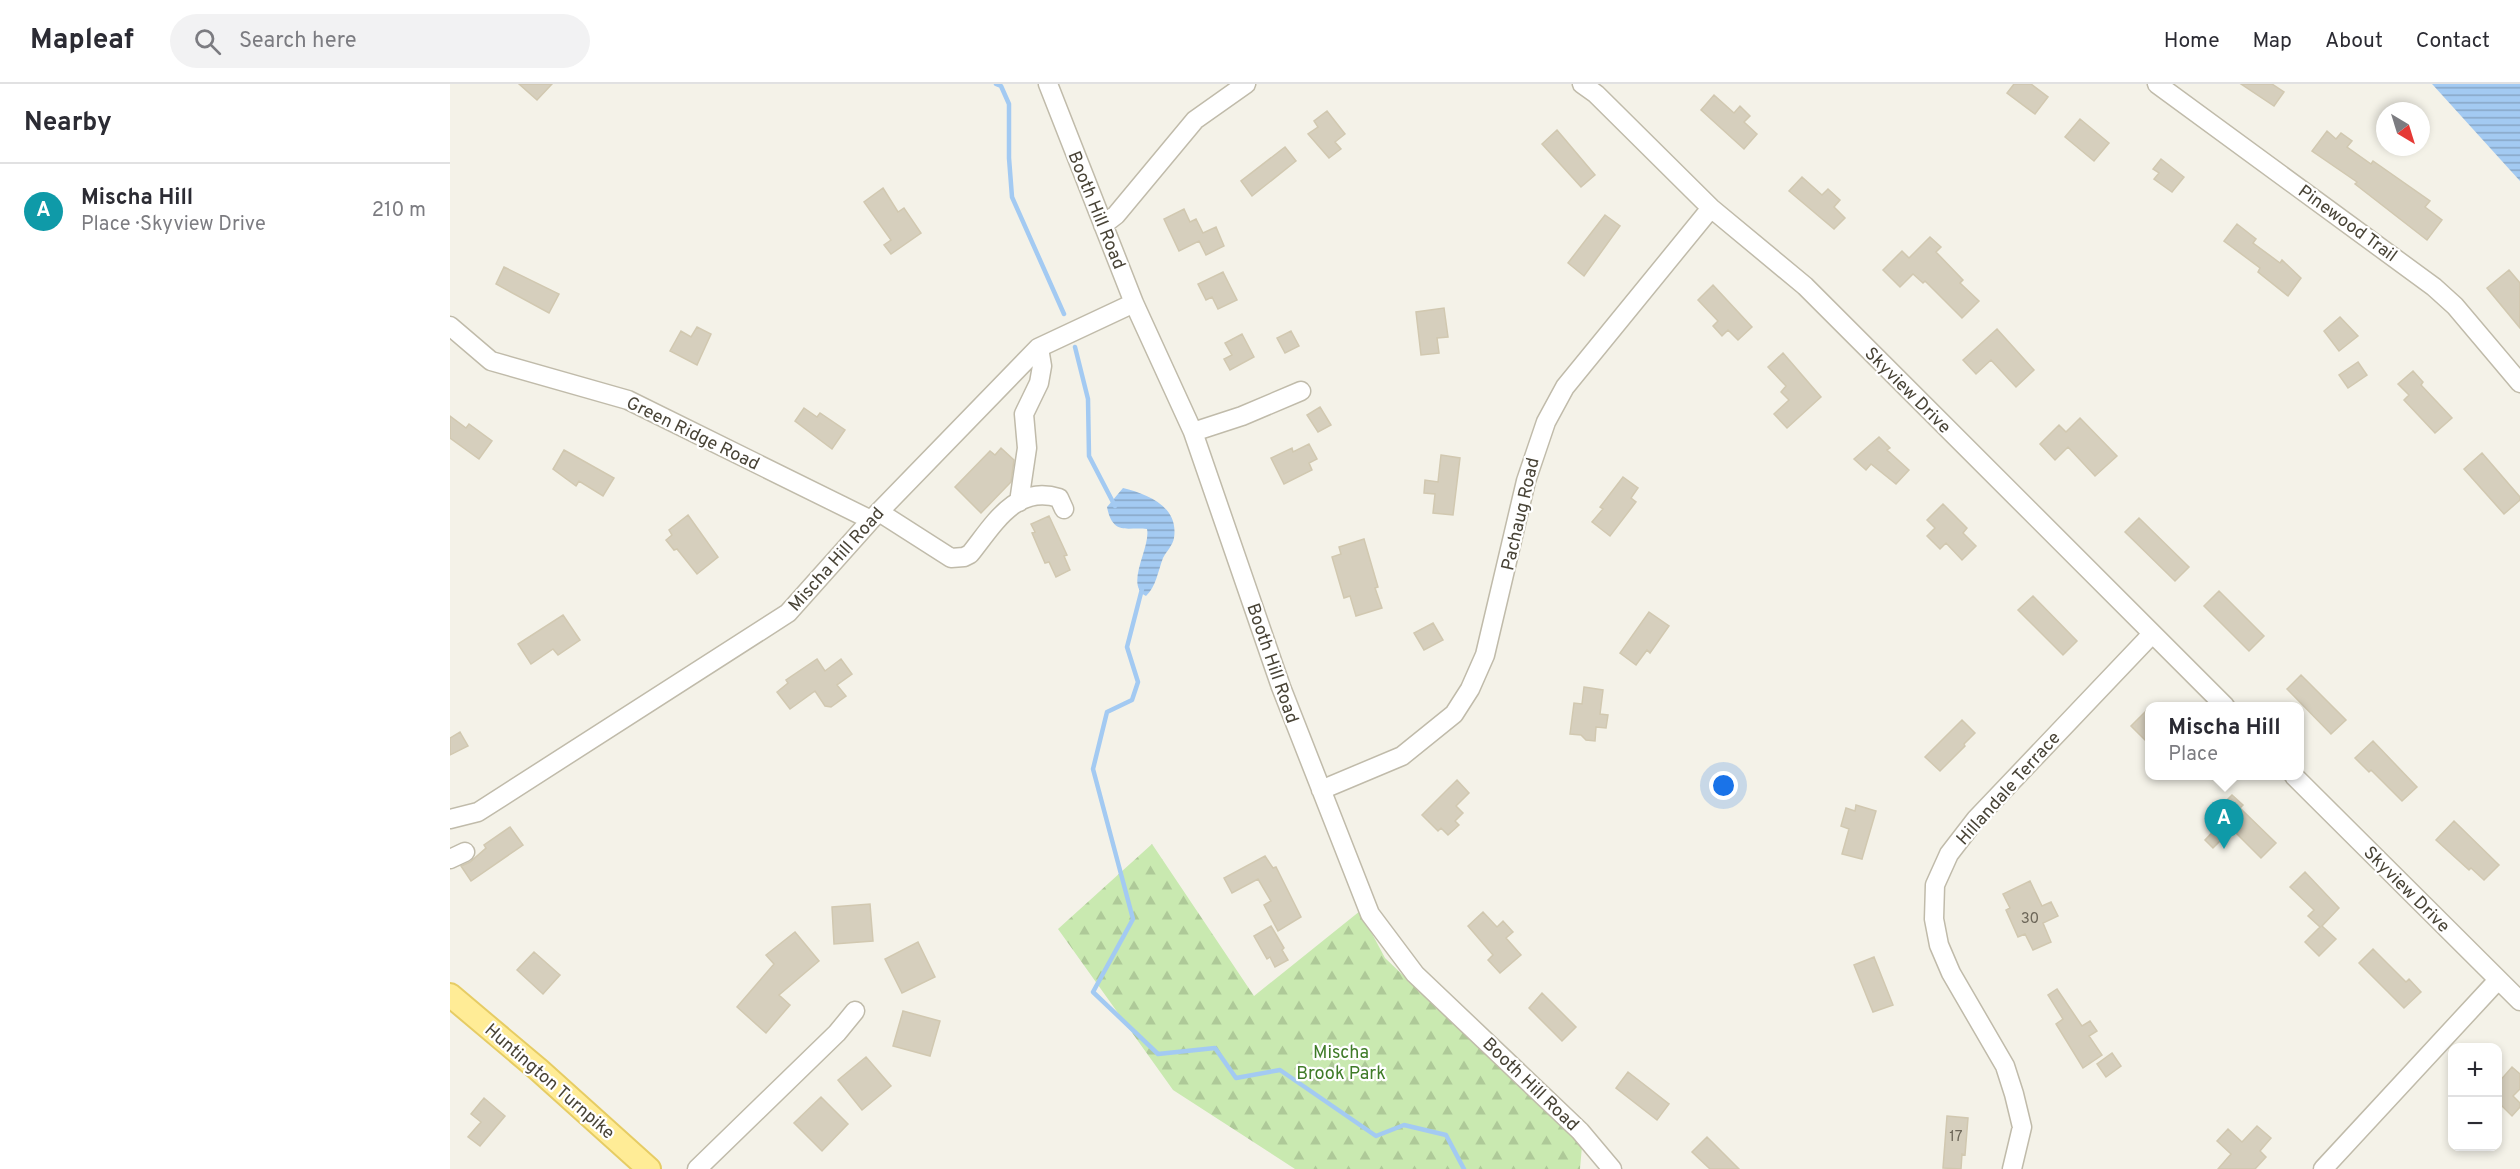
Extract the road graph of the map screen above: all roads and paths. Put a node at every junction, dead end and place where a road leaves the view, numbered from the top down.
1 (1048, 84) edge
2 (1246, 84) edge
3 (1582, 84) edge
4 (2157, 84) edge
5 (1712, 208) junction
6 (1102, 225) junction
7 (1134, 303) junction
8 (450, 326) edge
9 (1039, 348) junction
10 (2520, 383) edge
11 (1301, 391) dead end
12 (1193, 432) junction
13 (1019, 502) junction
14 (1064, 509) dead end
15 (875, 516) junction
16 (2152, 634) junction
17 (2221, 702) edge
18 (2298, 780) edge
19 (1321, 790) junction
20 (450, 819) edge
21 (2498, 980) junction
22 (450, 995) edge
23 (2520, 1001) edge
24 (855, 1011) dead end
25 (649, 1169) edge
26 (697, 1169) edge
27 (1612, 1169) edge
28 (2012, 1169) edge
29 (2323, 1169) edge

1 - 6 street, Booth Hill Road
2 - 6 street
3 - 5 street, Skyview Drive
4 - 10 street, Pinewood Trail
5 - 16 street, Skyview Drive
5 - 19 street, Pachaug Road
6 - 7 street, Booth Hill Road
7 - 9 street, Mischa Hill Road
7 - 12 street, Booth Hill Road
8 - 15 street, Green Ridge Road
9 - 13 street
9 - 15 street, Mischa Hill Road
11 - 12 street
12 - 19 street, Booth Hill Road
13 - 14 street
13 - 15 street, Green Ridge Road
15 - 20 street, Mischa Hill Road
16 - 17 street, Skyview Drive
16 - 28 street, Hillandale Terrace
18 - 21 street, Skyview Drive
19 - 27 street, Booth Hill Road
21 - 23 street, Skyview Drive
21 - 29 street
22 - 25 main road, Huntington Turnpike
24 - 26 street

